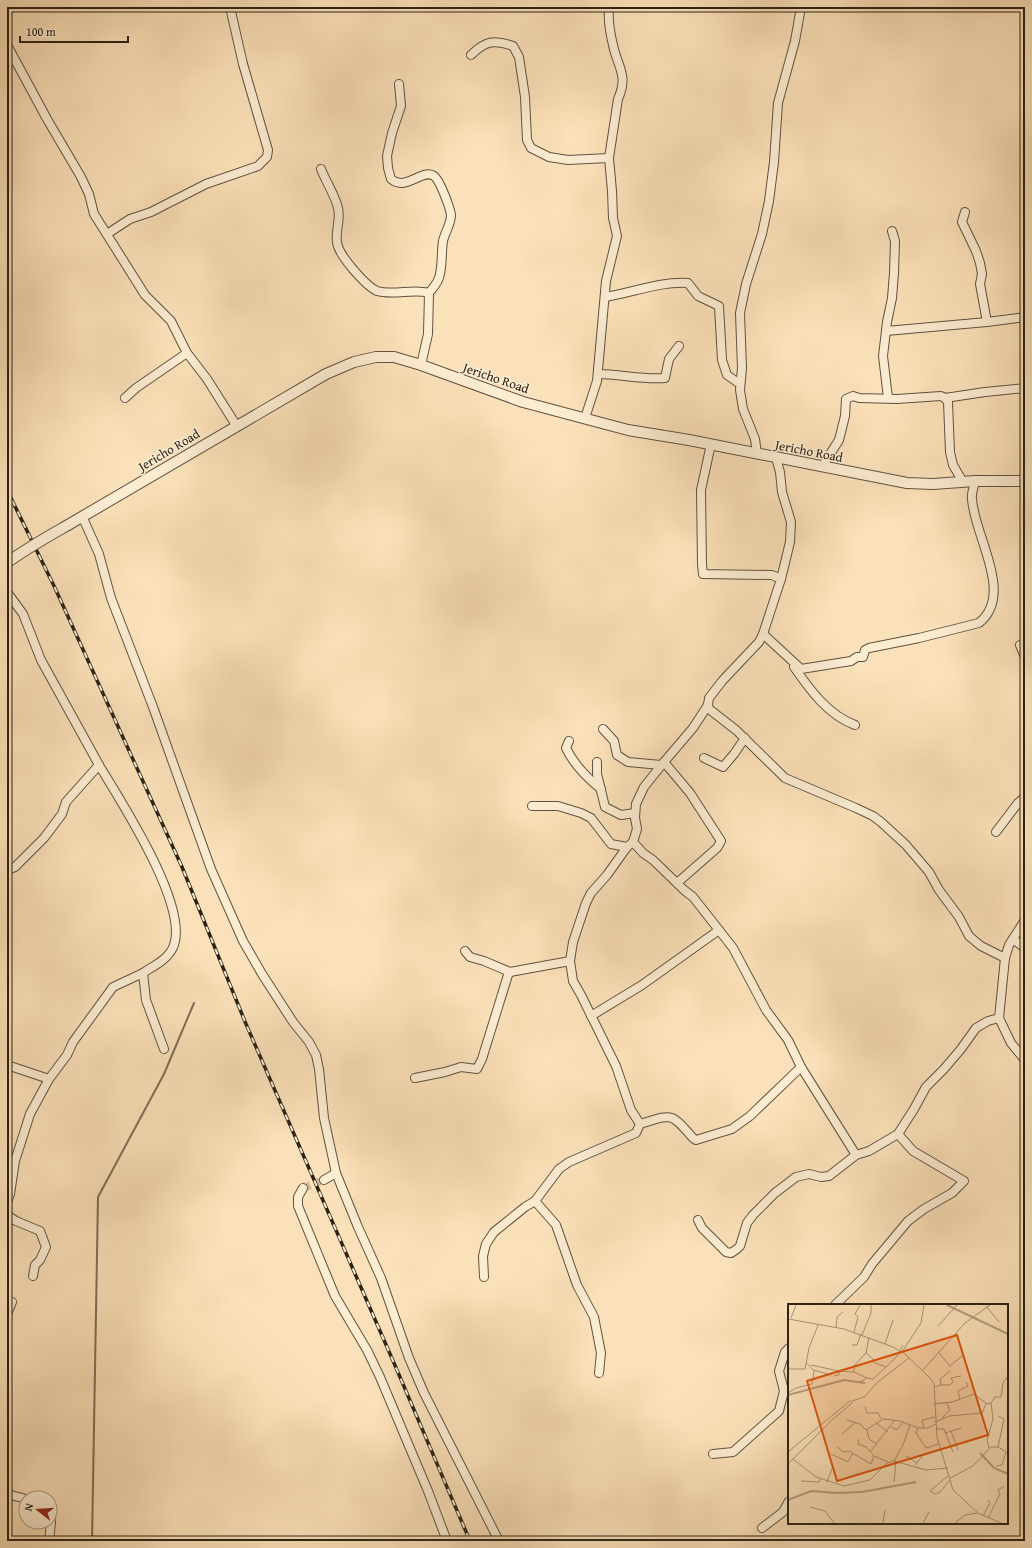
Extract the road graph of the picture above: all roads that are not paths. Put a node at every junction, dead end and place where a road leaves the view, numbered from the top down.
1 (230, 7) edge
2 (609, 7) edge
3 (801, 7) edge
4 (7, 44) edge
5 (471, 55) dead end
6 (399, 84) dead end
7 (609, 158) junction
8 (321, 169) dead end
9 (965, 212) dead end
10 (892, 231) dead end
11 (106, 234) junction
12 (429, 293) junction
13 (605, 297) junction
14 (1025, 317) edge
15 (987, 322) junction
16 (886, 331) junction
17 (679, 346) dead end
18 (187, 352) junction
19 (422, 365) junction
20 (598, 374) junction
21 (740, 384) junction
22 (1025, 388) edge
23 (125, 398) dead end
24 (888, 398) junction
25 (945, 398) junction
26 (585, 418) junction
27 (236, 425) junction
28 (711, 444) junction
29 (757, 454) junction
30 (776, 458) junction
31 (822, 467) junction
32 (1025, 480) edge
33 (976, 481) junction
34 (963, 482) junction
35 (82, 516) junction
36 (7, 562) edge
37 (781, 579) junction
38 (7, 592) edge
39 (764, 634) junction
40 (1020, 645) dead end
41 (785, 655) junction
42 (1025, 657) edge
43 (708, 706) junction
44 (855, 725) dead end
45 (603, 729) dead end
46 (745, 738) junction
47 (569, 741) dead end
48 (704, 758) dead end
49 (597, 762) dead end
50 (662, 764) junction
51 (99, 765) junction
52 (601, 789) junction
53 (1025, 797) edge
54 (532, 806) dead end
55 (635, 813) junction
56 (996, 832) dead end
57 (630, 845) junction
58 (7, 870) edge
59 (677, 883) junction
60 (1025, 920) edge
61 (719, 930) junction
62 (1013, 939) junction
63 (1025, 948) edge
64 (465, 951) dead end
65 (1005, 958) junction
66 (570, 961) junction
67 (510, 972) junction
68 (143, 973) junction
69 (591, 1016) junction
70 (999, 1018) junction
71 (164, 1049) dead end
72 (1025, 1060) edge
73 (7, 1065) edge
74 (801, 1067) junction
75 (415, 1078) dead end
76 (49, 1079) junction
77 (640, 1124) junction
78 (898, 1134) junction
79 (856, 1155) junction
80 (336, 1173) junction
81 (324, 1180) tunnel mouth
82 (303, 1188) dead end
83 (535, 1201) junction
84 (7, 1202) edge
85 (7, 1215) edge
86 (698, 1220) dead end
87 (33, 1276) dead end
88 (484, 1277) dead end
89 (12, 1302) dead end
90 (836, 1304) edge
91 (7, 1314) edge
92 (788, 1349) edge
93 (599, 1373) dead end
94 (713, 1454) dead end
95 (7, 1494) edge
96 (18, 1497) edge
97 (788, 1503) edge
98 (762, 1528) dead end
99 (50, 1530) edge
100 (49, 1541) edge
101 (447, 1541) edge
102 (499, 1541) edge

1 - 11 street
2 - 7 street
3 - 21 street
4 - 11 street
5 - 7 street
6 - 12 street
7 - 13 street
8 - 12 street
9 - 15 street
10 - 16 street
11 - 18 street
12 - 19 street
13 - 20 street
13 - 21 street
14 - 15 street
15 - 16 street
16 - 24 street
17 - 20 street
18 - 23 street
18 - 27 street
19 - 26 street, Jericho Road
19 - 27 street, Jericho Road
20 - 26 street
21 - 29 street
22 - 25 street
24 - 25 street
24 - 31 street
25 - 34 street
26 - 28 street, Jericho Road
27 - 35 street, Jericho Road
28 - 29 street, Jericho Road
28 - 37 street
29 - 30 street, Jericho Road
30 - 31 street, Jericho Road
30 - 37 street
31 - 34 street, Jericho Road
32 - 33 street, Jericho Road
33 - 34 street, Jericho Road
33 - 41 street
35 - 36 street, Jericho Road, bridge
35 - 80 street
37 - 39 street
38 - 51 street
39 - 41 street
39 - 43 street
40 - 42 street
41 - 44 street
43 - 46 street
43 - 50 street
45 - 50 street
46 - 48 street
46 - 65 street
47 - 52 street
49 - 52 street
50 - 55 street
50 - 59 street
51 - 58 street
51 - 68 street
52 - 55 street
53 - 56 street
54 - 57 street
55 - 57 street
57 - 59 street
57 - 66 street
59 - 61 street
60 - 62 street
61 - 69 street
61 - 74 street
62 - 63 street
62 - 65 street
64 - 67 street
65 - 70 street
66 - 67 street
66 - 69 street
67 - 75 street
68 - 71 street
68 - 76 street
69 - 77 street
70 - 72 street
70 - 78 street
73 - 76 street
74 - 77 street
74 - 79 street
76 - 84 street
77 - 83 street
78 - 79 street
78 - 90 street
79 - 86 street
80 - 81 street
80 - 102 street
82 - 101 street
83 - 88 street
83 - 93 street
85 - 87 street
89 - 91 street
92 - 94 street
95 - 96 street
97 - 98 street
99 - 100 street

